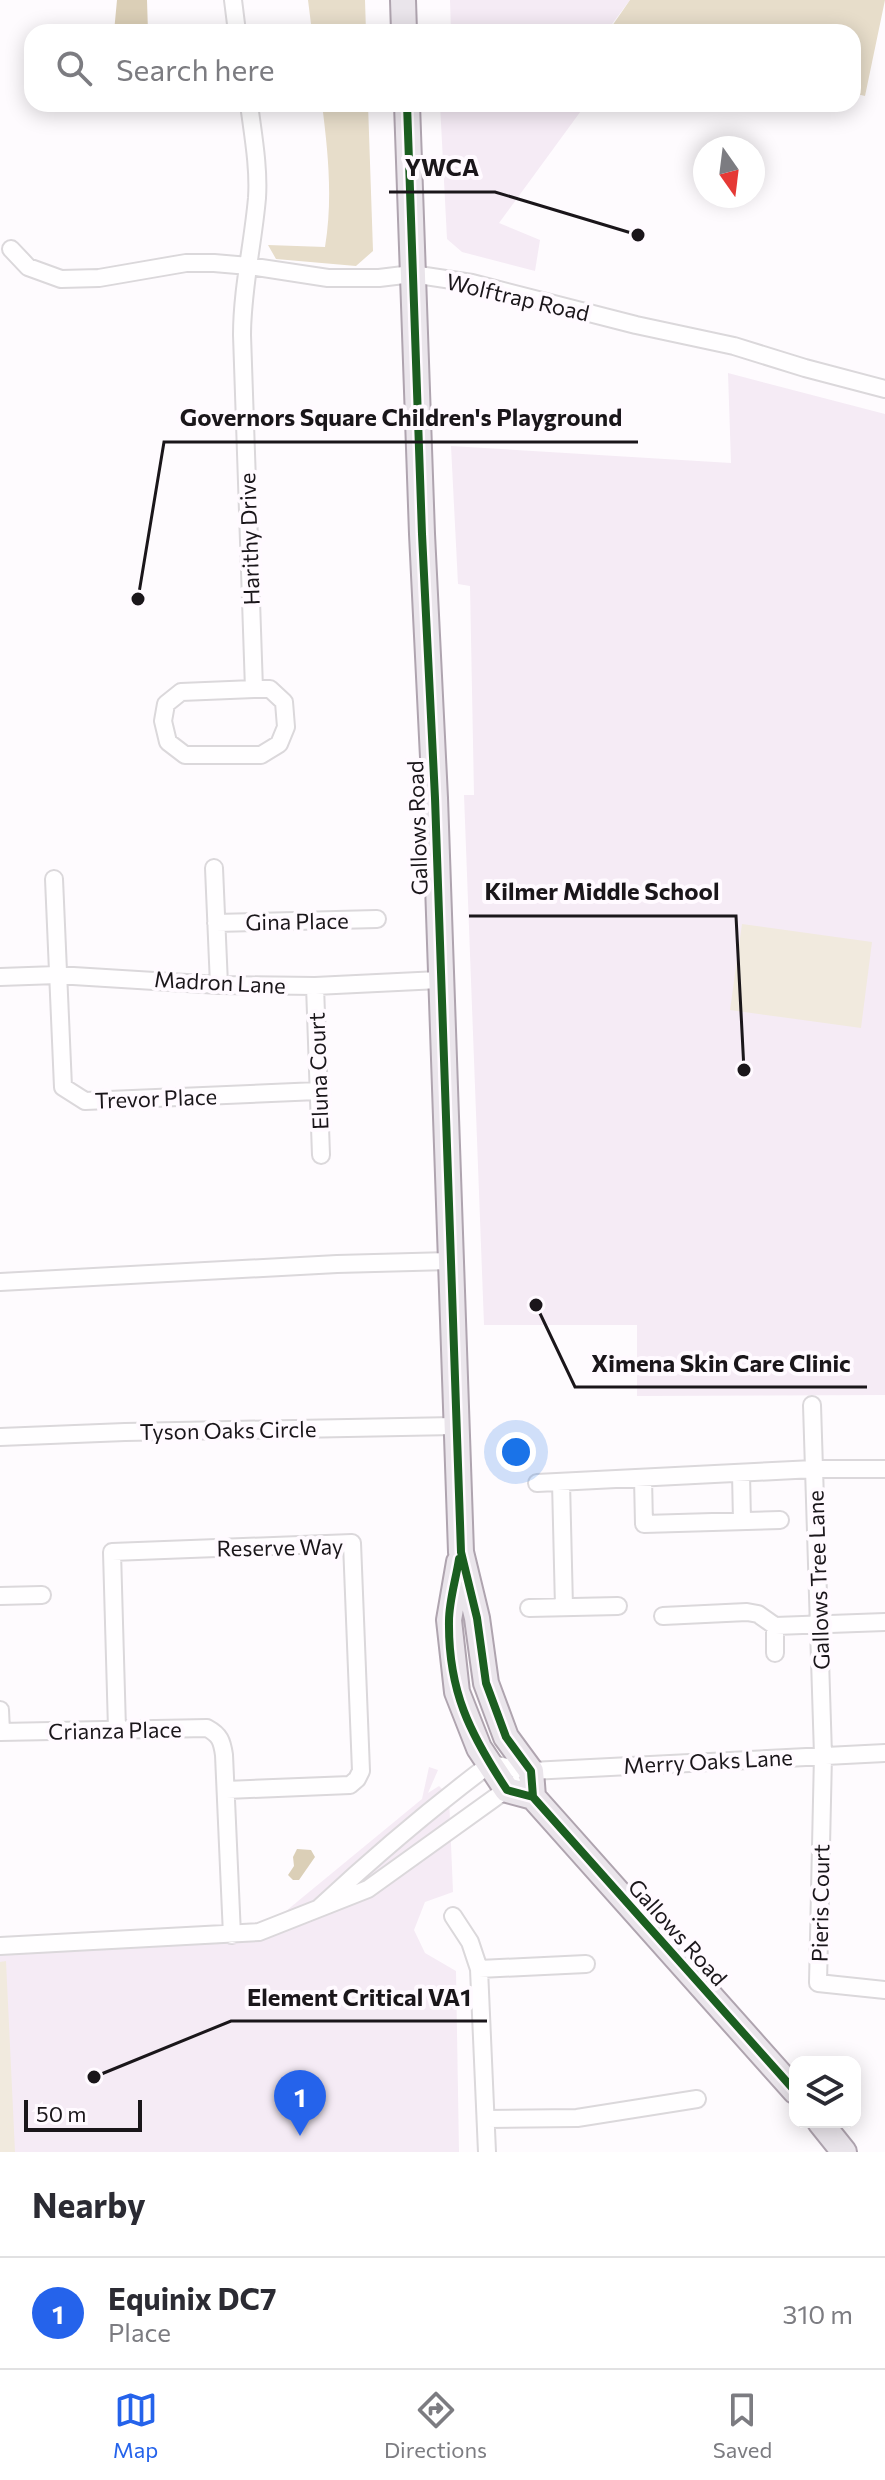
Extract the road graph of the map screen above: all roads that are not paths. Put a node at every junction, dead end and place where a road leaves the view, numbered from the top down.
1 (233, 0) edge
2 (403, 0) edge
3 (236, 24) edge
4 (404, 24) edge
5 (250, 112) edge
6 (407, 112) edge
7 (11, 249) dead end
8 (249, 266) junction
9 (412, 274) junction
10 (885, 389) edge
11 (254, 689) junction
12 (214, 868) dead end
13 (54, 879) dead end
14 (377, 919) dead end
15 (216, 923) junction
16 (57, 975) junction
17 (0, 977) edge
18 (439, 980) junction
19 (219, 985) junction
20 (315, 986) junction
21 (318, 1091) junction
22 (321, 1155) dead end
23 (450, 1261) junction
24 (0, 1282) edge
25 (812, 1405) dead end
26 (455, 1426) junction
27 (0, 1437) edge
28 (814, 1469) junction
29 (885, 1469) edge
30 (741, 1473) junction
31 (643, 1478) junction
32 (561, 1482) junction
33 (537, 1483) dead end
34 (780, 1520) dead end
35 (742, 1521) junction
36 (461, 1552) junction
37 (42, 1595) dead end
38 (0, 1596) edge
39 (618, 1606) dead end
40 (564, 1607) junction
41 (529, 1608) dead end
42 (663, 1616) dead end
43 (885, 1622) edge
44 (820, 1625) junction
45 (775, 1626) junction
46 (775, 1653) dead end
47 (0, 1710) edge
48 (117, 1729) junction
49 (0, 1732) edge
50 (885, 1753) edge
51 (823, 1755) junction
52 (490, 1764) junction
53 (531, 1771) junction
54 (226, 1790) junction
55 (507, 1790) junction
56 (533, 1797) junction
57 (320, 1907) junction
58 (453, 1916) dead end
59 (232, 1935) junction
60 (0, 1946) edge
61 (586, 1964) dead end
62 (479, 1969) junction
63 (885, 1990) edge
64 (789, 2084) edge
65 (697, 2099) dead end
66 (486, 2119) junction
67 (825, 2128) edge
68 (487, 2152) edge
69 (844, 2152) edge

1 - 3 street
2 - 4 main road
5 - 8 street, Harithy Drive
6 - 9 main road, Gallows Road
7 - 8 street, Wolftrap Road
8 - 9 street, Wolftrap Road
8 - 11 street, Harithy Drive
9 - 10 street, Wolftrap Road
9 - 18 main road, Gallows Road
11 - 11 street
12 - 15 street
13 - 16 street, Trevor Place
14 - 15 street, Gina Place
15 - 19 street
16 - 17 street, Madron Lane
16 - 19 street, Madron Lane
16 - 21 street, Trevor Place
18 - 20 street, Madron Lane
18 - 23 main road, Gallows Road
19 - 20 street, Madron Lane
20 - 21 street, Eluna Court
21 - 22 street, Eluna Court
23 - 24 street
23 - 26 main road, Gallows Road
25 - 28 street, Gallows Tree Lane
26 - 27 street, Tyson Oaks Circle
26 - 36 main road, Gallows Road
28 - 29 street
28 - 30 street
28 - 44 street, Gallows Tree Lane
30 - 31 street
30 - 35 street
31 - 32 street
31 - 35 street
32 - 33 street
32 - 40 street
34 - 35 street
36 - 52 main road, Gallows Road
36 - 53 main road, Gallows Road
37 - 38 street
39 - 40 street
40 - 41 street
42 - 45 street
43 - 44 street
44 - 45 street
44 - 51 street, Gallows Tree Lane
45 - 46 street
47 - 49 street
48 - 49 street, Crianza Place
48 - 54 street, Crianza Place
48 - 54 street, Reserve Way
50 - 51 street, Merry Oaks Lane
51 - 53 street, Merry Oaks Lane
51 - 63 street, Pieris Court
52 - 53 street, Merry Oaks Lane
52 - 55 main road, Gallows Road
52 - 57 street
53 - 55 street
53 - 56 main road
54 - 59 street, Crianza Place
55 - 56 main road
55 - 57 street
56 - 64 main road, Gallows Road
57 - 59 street
58 - 62 street
59 - 60 street
61 - 62 street
62 - 66 street
65 - 66 street
66 - 68 street
67 - 69 main road

